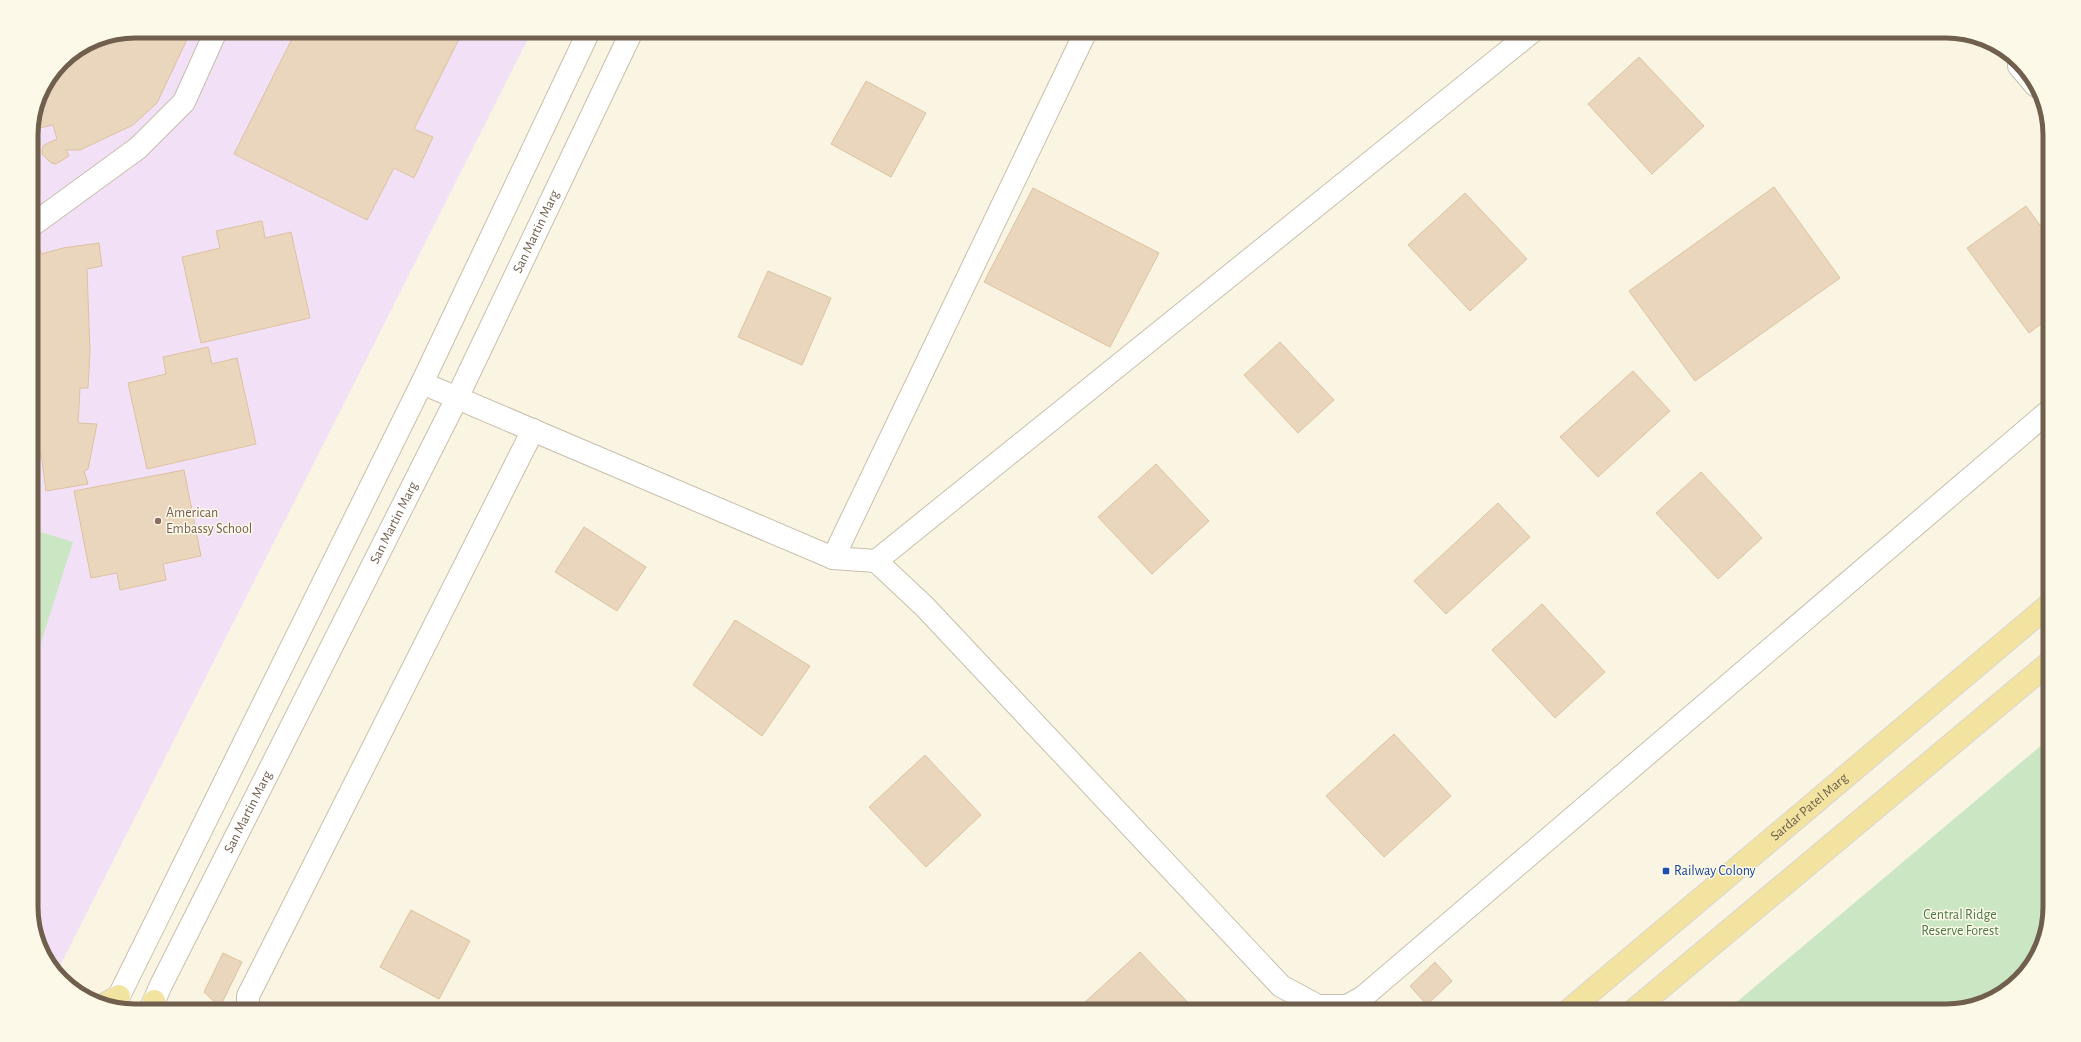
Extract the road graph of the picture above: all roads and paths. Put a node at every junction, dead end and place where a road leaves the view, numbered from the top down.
1 (213, 38) edge
2 (586, 38) edge
3 (629, 38) edge
4 (1083, 38) edge
5 (1524, 38) edge
6 (38, 221) edge
7 (422, 383) junction
8 (457, 398) junction
9 (2043, 416) edge
10 (533, 430) junction
11 (833, 558) junction
12 (876, 561) junction
13 (2043, 610) edge
14 (2043, 668) edge
15 (113, 1002) edge
16 (156, 1004) edge
17 (248, 1004) edge
18 (1296, 1004) edge
19 (1351, 1004) edge
20 (1576, 1004) edge
21 (1641, 1004) edge

1 - 6 street
2 - 7 street
3 - 8 street, San Martin Marg
4 - 11 street
5 - 12 street
7 - 8 street
7 - 15 street
8 - 10 street
8 - 16 street, San Martin Marg
9 - 19 street
10 - 11 street
10 - 17 street
11 - 12 street
12 - 18 street
13 - 20 main road, Sardar Patel Marg
14 - 21 main road

